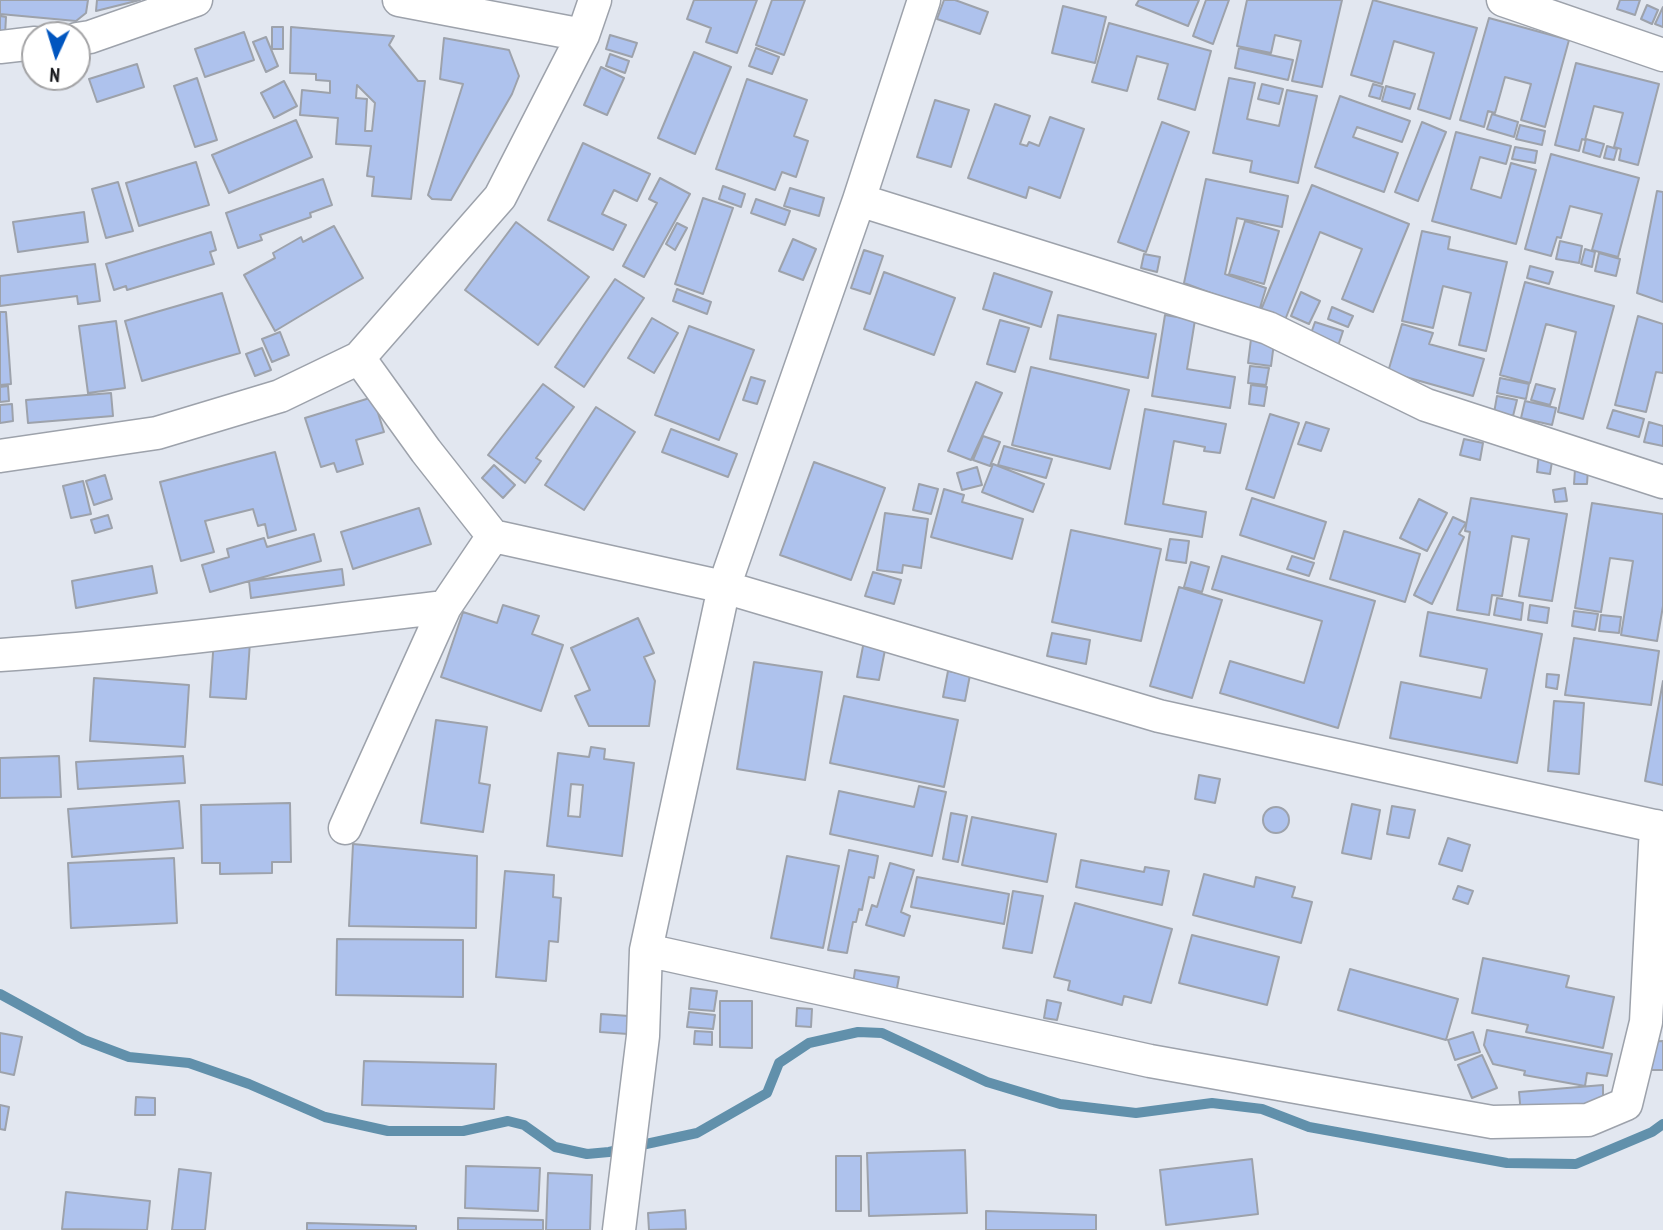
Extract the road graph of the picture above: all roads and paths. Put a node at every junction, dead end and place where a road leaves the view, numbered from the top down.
1 (196, 0) edge
2 (399, 0) edge
3 (595, 0) edge
4 (924, 0) edge
5 (1503, 0) edge
6 (583, 35) junction
7 (91, 37) edge
8 (21, 45) edge
9 (0, 47) edge
10 (1663, 55) edge
11 (859, 200) junction
12 (359, 358) junction
13 (0, 456) edge
14 (1663, 482) edge
15 (493, 536) junction
16 (724, 587) junction
17 (444, 607) junction
18 (0, 655) edge
19 (1660, 827) edge
20 (345, 828) dead end
21 (646, 950) junction
22 (620, 1230) edge

1 - 7 street
2 - 6 street
3 - 6 street
4 - 11 street
5 - 10 street
6 - 12 street
8 - 9 street
11 - 14 street
11 - 16 street
12 - 13 street
12 - 15 street
15 - 16 street
15 - 17 street
16 - 19 street
16 - 21 street
17 - 18 street
17 - 20 street
19 - 21 street
21 - 22 street

